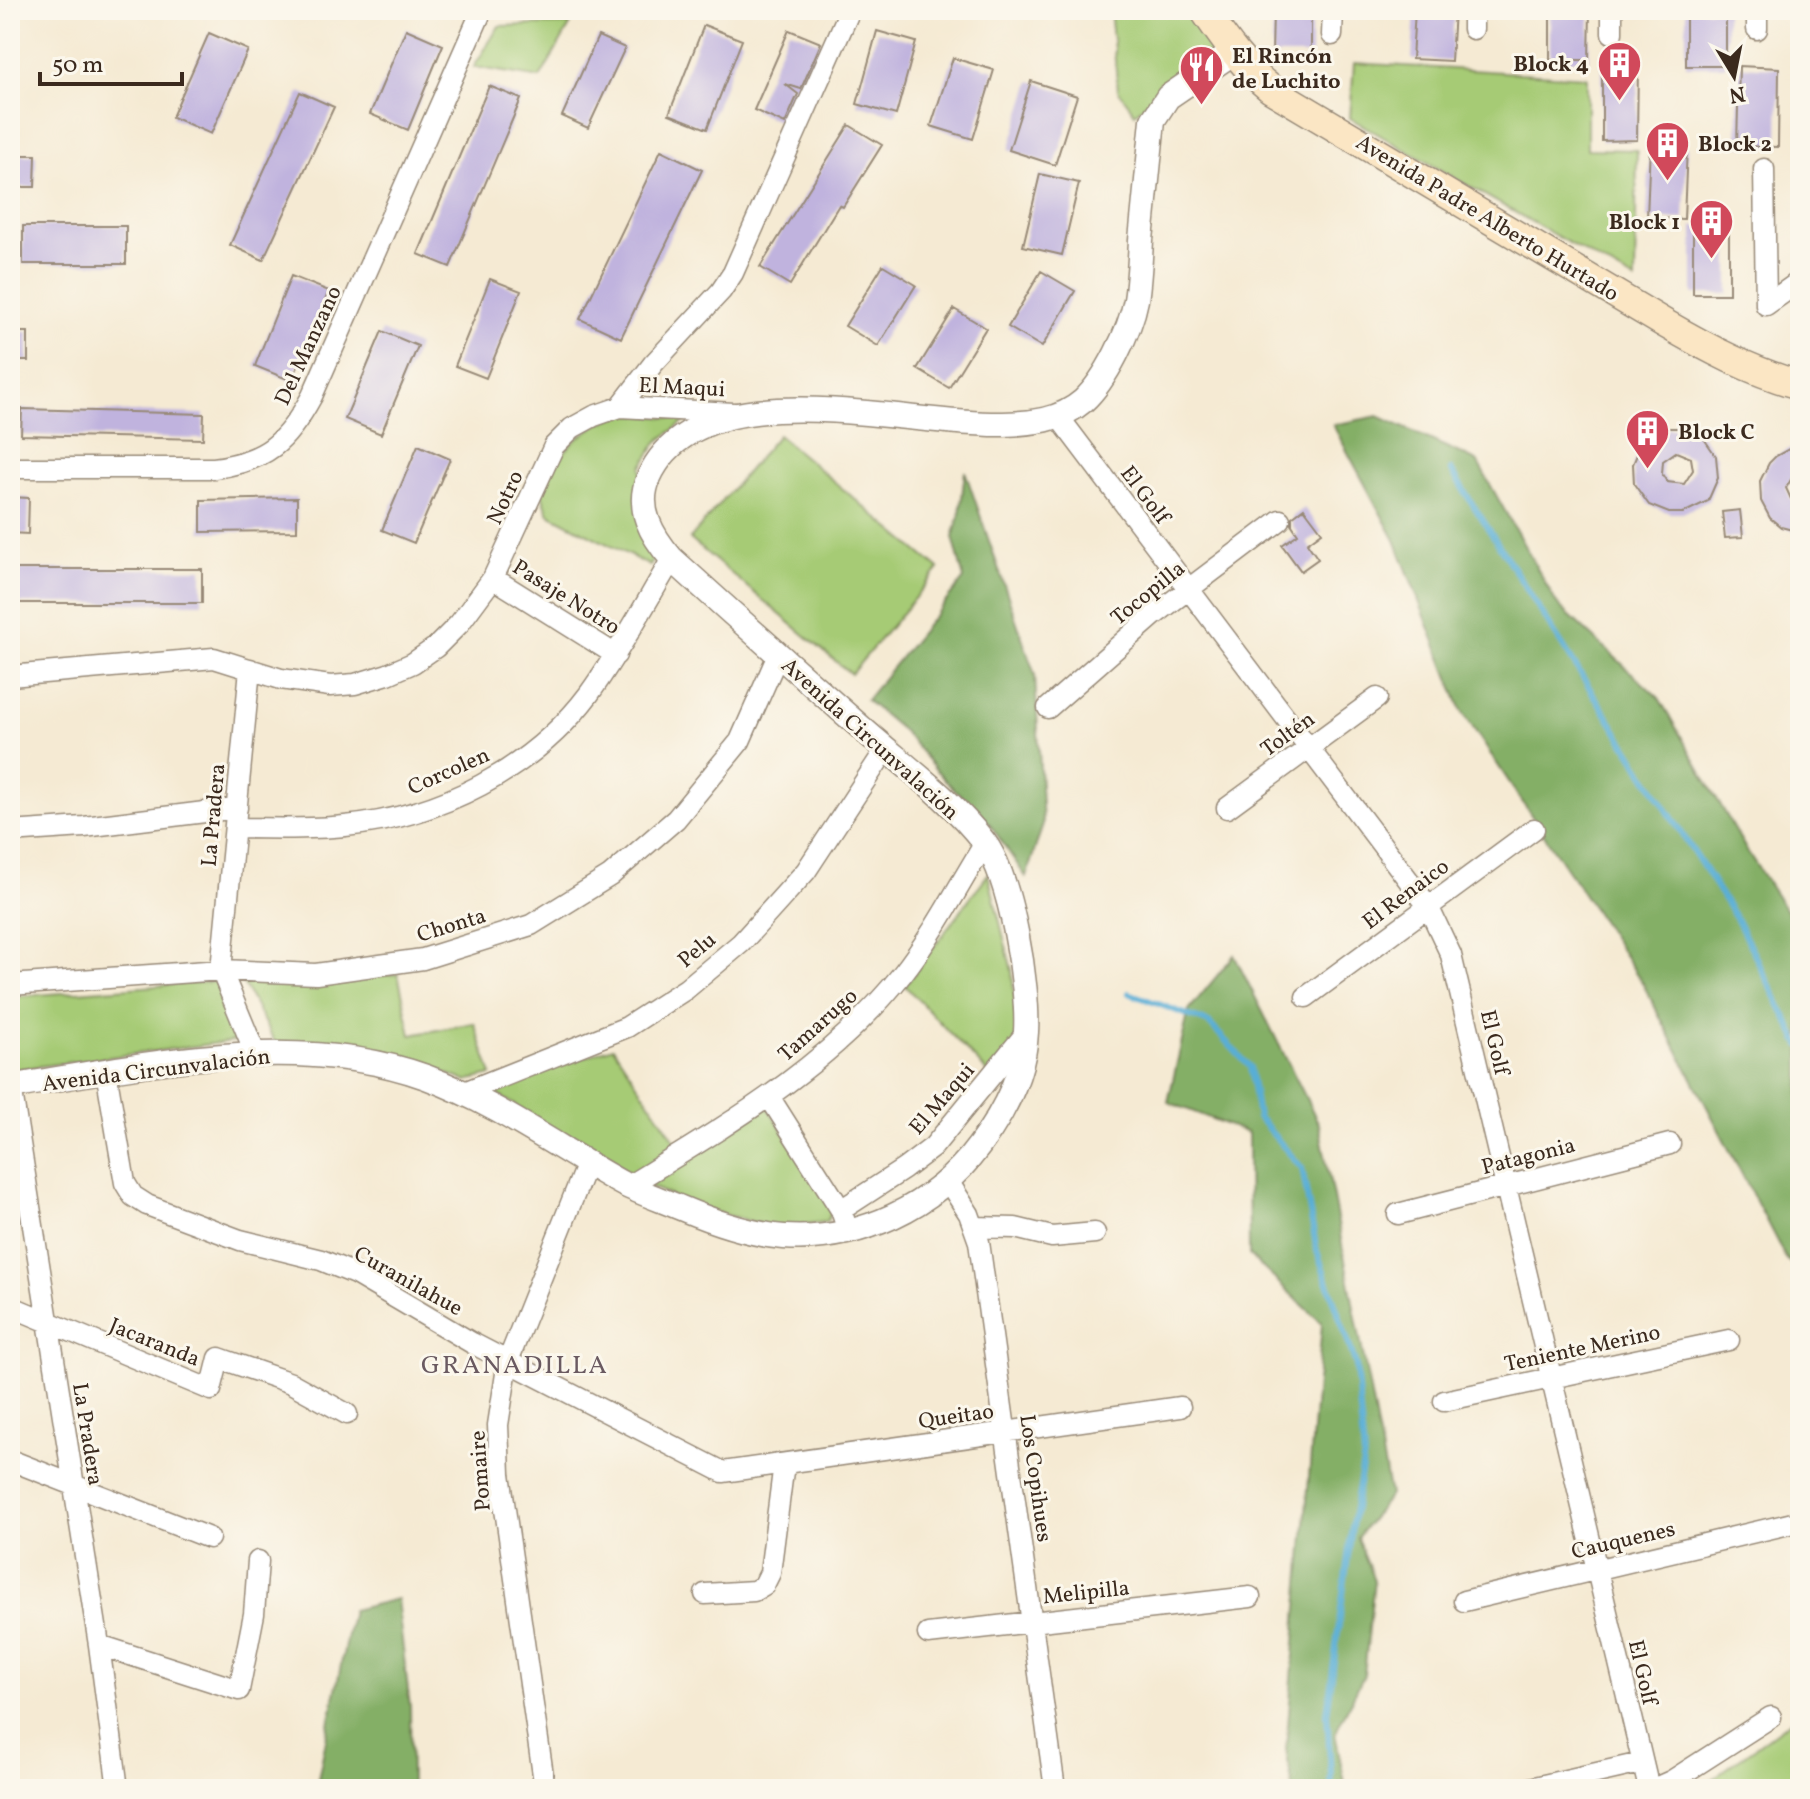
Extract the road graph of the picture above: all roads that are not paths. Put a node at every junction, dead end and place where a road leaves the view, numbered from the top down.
1 (482, 10) edge
2 (850, 10) edge
3 (1204, 10) edge
4 (1333, 10) edge
5 (1612, 10) edge
6 (1612, 33) dead end
7 (1332, 35) dead end
8 (1234, 52) junction
9 (1764, 169) dead end
10 (1800, 281) edge
11 (1800, 385) edge
12 (620, 407) junction
13 (742, 413) junction
14 (1058, 416) junction
15 (10, 468) edge
16 (1280, 520) dead end
17 (672, 559) junction
18 (493, 578) junction
19 (1187, 590) junction
20 (616, 655) junction
21 (778, 655) junction
22 (250, 669) junction
23 (10, 676) edge
24 (1377, 698) dead end
25 (1048, 708) dead end
26 (1308, 748) junction
27 (886, 749) junction
28 (1227, 808) dead end
29 (236, 818) junction
30 (1534, 829) dead end
31 (10, 832) edge
32 (985, 843) junction
33 (1428, 906) junction
34 (221, 970) junction
35 (10, 985) edge
36 (1306, 997) dead end
37 (1026, 1033) junction
38 (256, 1055) junction
39 (106, 1071) junction
40 (10, 1086) edge
41 (462, 1093) junction
42 (770, 1098) junction
43 (1670, 1144) dead end
44 (587, 1163) junction
45 (17, 1179) edge
46 (948, 1181) junction
47 (1505, 1185) junction
48 (628, 1186) junction
49 (1398, 1214) dead end
50 (844, 1220) junction
51 (974, 1227) junction
52 (1095, 1233) dead end
53 (10, 1306) edge
54 (46, 1322) junction
55 (1729, 1340) dead end
56 (508, 1361) junction
57 (1551, 1378) junction
58 (1444, 1401) dead end
59 (1180, 1407) dead end
60 (347, 1414) dead end
61 (1007, 1432) junction
62 (10, 1460) edge
63 (788, 1464) junction
64 (723, 1472) joint
65 (73, 1484) junction
66 (1793, 1523) dead end
67 (209, 1538) dead end
68 (258, 1561) dead end
69 (1596, 1570) junction
70 (705, 1594) dead end
71 (1250, 1597) dead end
72 (1464, 1601) dead end
73 (1033, 1621) junction
74 (928, 1634) dead end
75 (99, 1645) junction
76 (1771, 1717) dead end
77 (1641, 1763) junction
78 (118, 1789) edge
79 (545, 1789) edge
80 (1055, 1789) edge
81 (1526, 1789) edge
82 (1651, 1789) edge

1 - 15 street, Del Manzano
2 - 12 street
3 - 8 main road, Avenida Padre Alberto Hurtado
4 - 7 street
5 - 6 street
8 - 11 main road, Avenida Padre Alberto Hurtado
8 - 14 street, Avenida Circunvalación
9 - 10 street
12 - 13 street, El Maqui
12 - 18 street, Notro
13 - 14 street, Avenida Circunvalación
13 - 17 street, Avenida Circunvalación
14 - 19 street, El Golf
16 - 19 street, Tocopilla
17 - 20 street, Corcolen
17 - 21 street, Avenida Circunvalación
18 - 20 street, Pasaje Notro
18 - 22 street, Notro
19 - 25 street, Tocopilla
19 - 26 street, El Golf
20 - 29 street, Corcolen
21 - 27 street, Avenida Circunvalación
21 - 34 street, Chonta
22 - 23 street, Notro
22 - 29 street, La Pradera
24 - 26 street, Toltén
26 - 28 street, Toltén
26 - 33 street, El Golf
27 - 32 street, Avenida Circunvalación
27 - 41 street, Pelu
29 - 31 street, Corcolen
29 - 34 street, La Pradera
30 - 33 street, El Renaico
32 - 37 street, Avenida Circunvalación
32 - 42 street, Tamarugo
33 - 36 street, El Renaico
33 - 47 street, El Golf
34 - 35 street, Chonta
34 - 38 street, La Pradera
37 - 46 street, Avenida Circunvalación
37 - 50 street, El Maqui
38 - 39 street, Avenida Circunvalación
38 - 41 street, Avenida Circunvalación
39 - 40 street, Avenida Circunvalación
39 - 56 street, Curanilahue
40 - 45 street, La Pradera
41 - 44 street, Avenida Circunvalación
42 - 48 street, Tamarugo
42 - 50 street
43 - 47 street, Patagonia
44 - 48 street, Avenida Circunvalación
44 - 56 street, Pomaire
45 - 54 street, La Pradera
46 - 50 street, Avenida Circunvalación
46 - 51 street, Los Copihues
47 - 49 street, Patagonia
47 - 57 street, El Golf
48 - 50 street, Avenida Circunvalación
51 - 52 street
51 - 61 street, Los Copihues
53 - 54 street, Jacaranda
54 - 60 street, Jacaranda
54 - 65 street, La Pradera
55 - 57 street, Teniente Merino
56 - 64 street, Curanilahue
56 - 79 street, Pomaire
57 - 58 street, Teniente Merino
57 - 69 street, El Golf
59 - 61 street, Queitao
61 - 63 street, Queitao
61 - 73 street, Los Copihues
62 - 65 street
63 - 64 street, Queitao
63 - 70 street
65 - 67 street
65 - 75 street, La Pradera
66 - 69 street, Cauquenes
68 - 75 street
69 - 72 street, Cauquenes
69 - 77 street, El Golf
71 - 73 street, Melipilla
73 - 74 street, Melipilla
73 - 80 street, Los Copihues
75 - 78 street, La Pradera
76 - 82 street
77 - 81 street
77 - 82 street, El Golf

